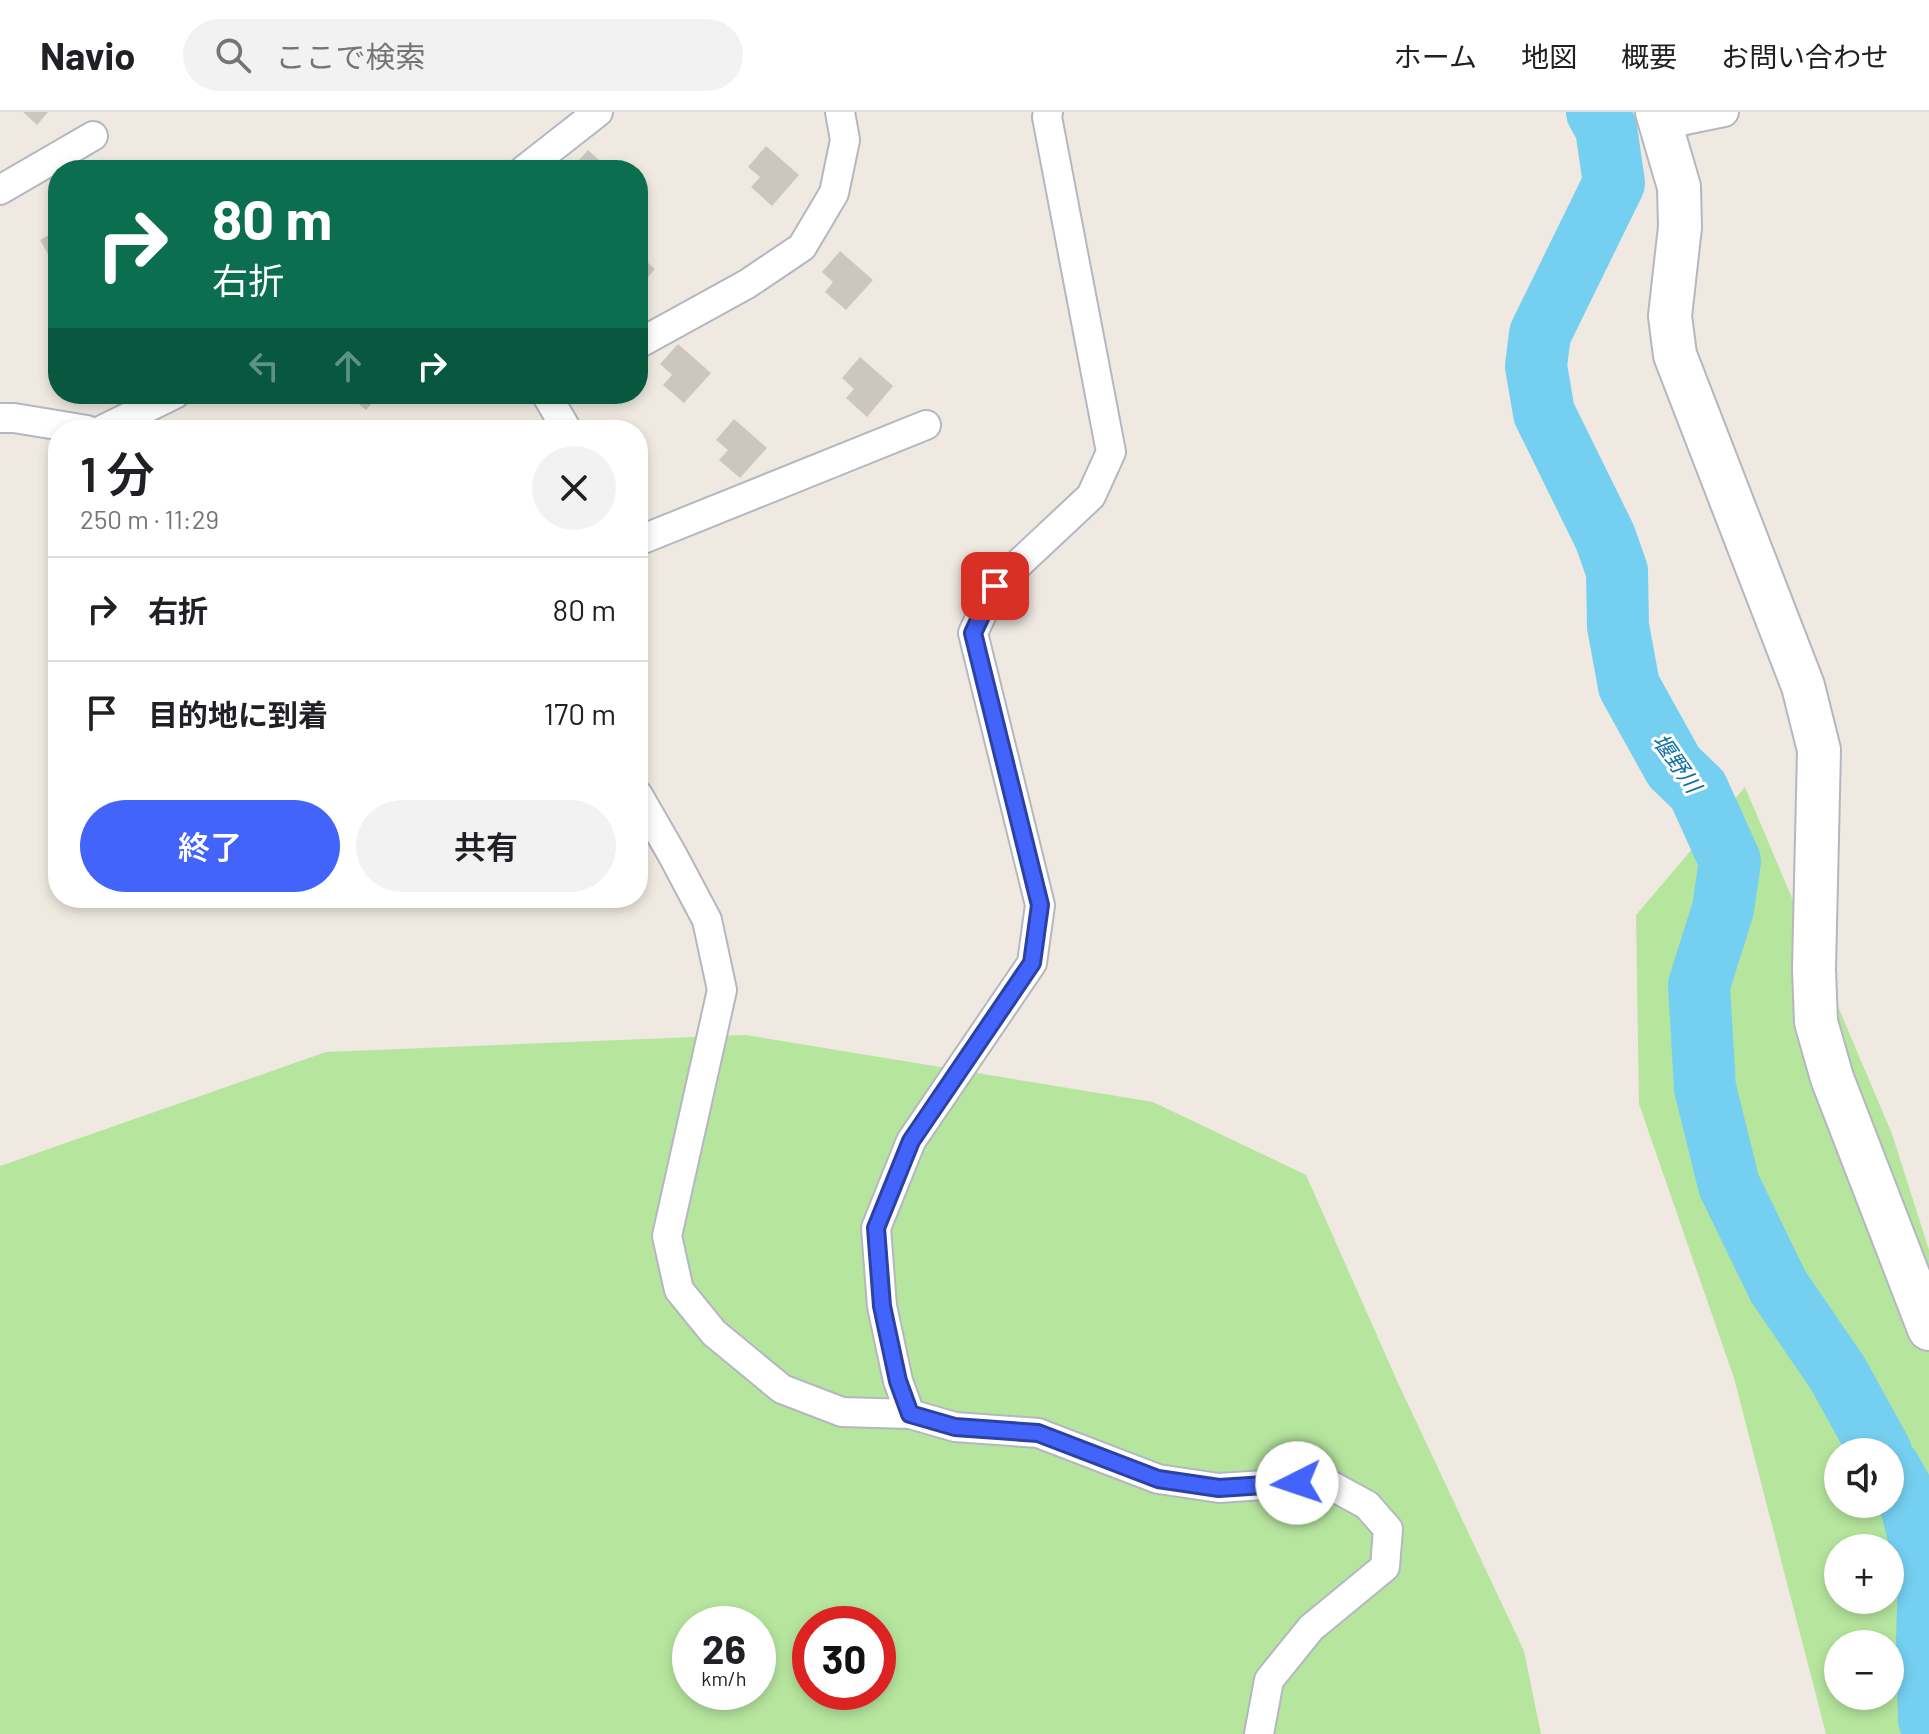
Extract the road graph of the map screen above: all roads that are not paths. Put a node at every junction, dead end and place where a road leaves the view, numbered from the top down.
1 (598, 112) edge
2 (840, 112) edge
3 (1048, 112) edge
4 (1724, 112) edge
5 (1659, 118) edge
6 (93, 136) dead end
7 (52, 160) edge
8 (537, 160) edge
9 (48, 162) edge
10 (0, 190) edge
11 (648, 338) edge
12 (155, 404) edge
13 (0, 418) edge
14 (122, 420) edge
15 (48, 424) edge
16 (926, 425) dead end
17 (648, 537) edge
18 (648, 812) edge
19 (1929, 1329) edge
20 (910, 1414) junction
21 (1259, 1734) edge

1 - 8 street
2 - 11 street
3 - 20 street
4 - 5 street
5 - 19 street
6 - 7 street
9 - 10 street
12 - 14 street
13 - 15 street
16 - 17 street
18 - 20 street
20 - 21 street

